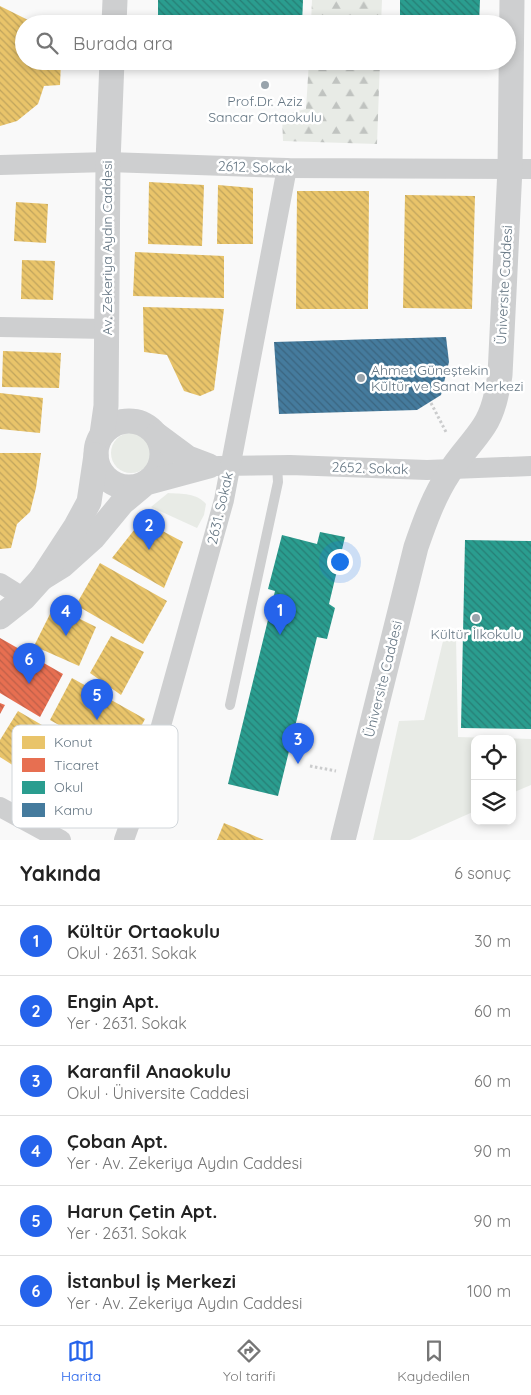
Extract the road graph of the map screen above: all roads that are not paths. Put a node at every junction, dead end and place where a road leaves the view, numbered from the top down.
1 (115, 0) edge
2 (512, 0) edge
3 (114, 15) edge
4 (513, 15) edge
5 (112, 70) edge
6 (515, 70) edge
7 (108, 162) junction
8 (0, 165) edge
9 (287, 168) junction
10 (520, 168) edge
11 (0, 327) edge
12 (107, 329) junction
13 (106, 366) junction
14 (153, 431) junction
15 (99, 445) junction
16 (277, 465) junction
17 (220, 466) junction
18 (531, 466) edge
19 (450, 470) junction
20 (146, 483) junction
21 (42, 578) junction
22 (0, 584) edge
23 (24, 598) junction
24 (0, 617) edge
25 (230, 706) dead end
26 (162, 725) edge
27 (0, 807) edge
28 (12, 813) edge
29 (39, 828) edge
30 (128, 828) edge
31 (61, 840) edge
32 (124, 840) edge
33 (343, 840) edge

1 - 3 street
2 - 4 street, Üniversite Caddesi
5 - 7 street, Av. Zekeriya Aydın Caddesi
6 - 10 street, Üniversite Caddesi
7 - 8 street, 2612. Sokak
7 - 9 street, 2612. Sokak
7 - 12 street, Av. Zekeriya Aydın Caddesi
9 - 10 street, 2612. Sokak
9 - 17 street, 2631. Sokak
10 - 19 street, Üniversite Caddesi
11 - 12 street
12 - 13 street, Av. Zekeriya Aydın Caddesi
13 - 14 street
13 - 15 street, Av. Zekeriya Aydın Caddesi
14 - 15 street
14 - 17 street
14 - 20 street
15 - 20 street
15 - 21 street, Av. Zekeriya Aydın Caddesi
16 - 17 street, 2652. Sokak
16 - 19 street, 2652. Sokak
16 - 25 lane
17 - 20 street
17 - 26 street, 2631. Sokak
18 - 19 street, 2652. Sokak
19 - 33 street, Üniversite Caddesi
20 - 21 street
21 - 23 street, Av. Zekeriya Aydın Caddesi
22 - 23 street
23 - 24 street, Av. Zekeriya Aydın Caddesi
27 - 28 street
29 - 31 street
30 - 32 street, 2631. Sokak

